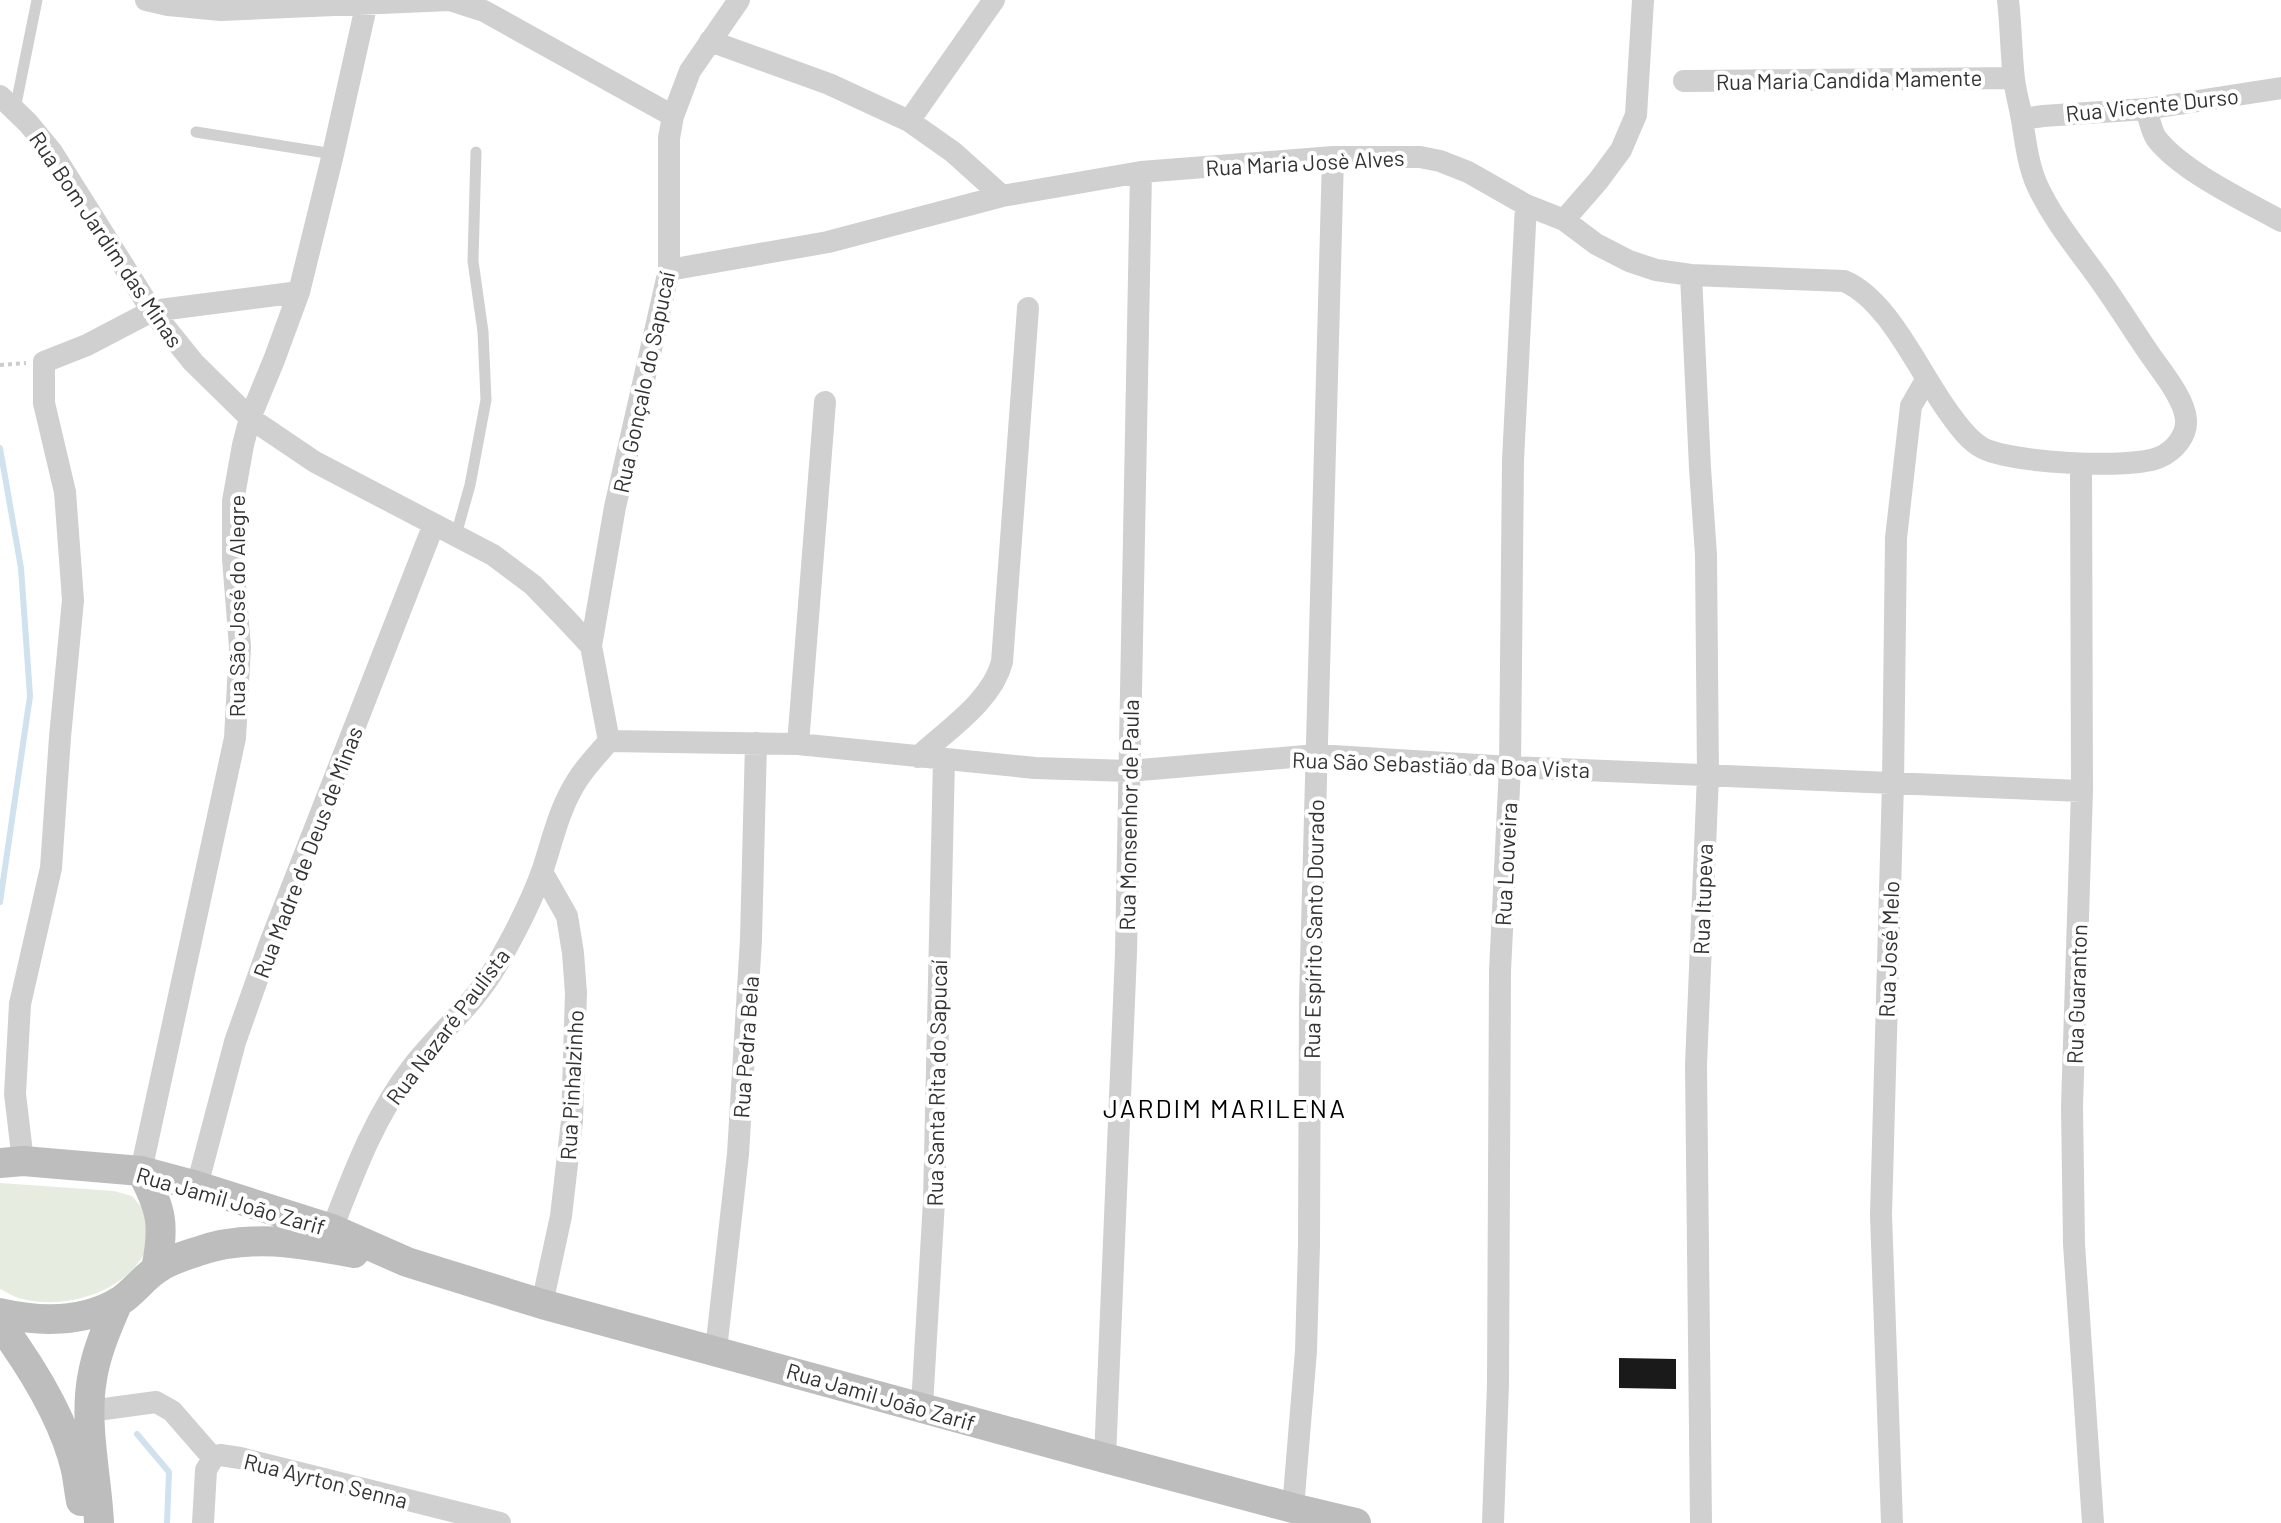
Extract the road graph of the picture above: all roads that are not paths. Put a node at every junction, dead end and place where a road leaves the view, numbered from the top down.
1 (37, 0) edge
2 (146, 0) edge
3 (739, 0) edge
4 (994, 0) edge
5 (1643, 0) edge
6 (2008, 0) edge
7 (367, 2) junction
8 (288, 4) edge
9 (710, 41) junction
10 (2014, 78) junction
11 (1684, 81) dead end
12 (2281, 88) edge
13 (7, 103) edge
14 (2146, 109) junction
15 (673, 116) junction
16 (2022, 119) junction
17 (909, 121) junction
18 (196, 132) dead end
19 (476, 152) dead end
20 (333, 154) junction
21 (1333, 157) junction
22 (1141, 172) junction
23 (1002, 196) junction
24 (1526, 205) junction
25 (1564, 220) junction
26 (2281, 221) edge
27 (669, 270) junction
28 (1691, 275) junction
29 (299, 292) junction
30 (1028, 308) dead end
31 (152, 311) junction
32 (1926, 380) junction
33 (825, 402) dead end
34 (250, 418) junction
35 (2081, 464) junction
36 (434, 524) junction
37 (456, 535) junction
38 (591, 646) junction
39 (609, 741) junction
40 (756, 743) junction
41 (798, 744) junction
42 (1317, 755) junction
43 (918, 757) junction
44 (944, 759) junction
45 (1510, 767) junction
46 (1129, 771) junction
47 (1708, 775) junction
48 (1893, 783) junction
49 (2082, 791) junction
50 (542, 872) junction
51 (11, 1162) edge
52 (141, 1171) junction
53 (197, 1186) junction
54 (332, 1229) junction
55 (407, 1262) junction
56 (156, 1269) junction
57 (118, 1302) junction
58 (542, 1304) junction
59 (0, 1313) edge
60 (0, 1324) edge
61 (716, 1350) junction
62 (922, 1406) junction
63 (90, 1411) junction
64 (1105, 1458) junction
65 (210, 1464) junction
66 (1293, 1508) junction
67 (84, 1523) edge
68 (99, 1523) edge
69 (203, 1523) edge
70 (500, 1523) edge
71 (1356, 1523) edge
72 (1493, 1523) edge
73 (1701, 1523) edge
74 (1892, 1523) edge
75 (2093, 1523) edge

1 - 13 lane
2 - 8 street
3 - 9 street, Rua Gonçalo do Sapucaí
4 - 17 street
5 - 25 street
6 - 10 street, Rua Maria Josè Alves
7 - 8 street
7 - 15 street
7 - 20 street, Rua São José do Alegre
9 - 15 street, Rua Gonçalo do Sapucaí
9 - 17 street
10 - 11 street, Rua Maria Candida Mamente
10 - 16 street, Rua Maria Josè Alves
12 - 14 street, Rua Vicente Durso
13 - 31 street, Rua Bom Jardim das Minas
14 - 16 street, Rua Vicente Durso
14 - 26 street
15 - 27 street, Rua Gonçalo do Sapucaí
16 - 35 street, Rua Maria Josè Alves
17 - 23 street
18 - 20 lane
19 - 37 lane
20 - 29 street, Rua São José do Alegre
21 - 22 street, Rua Maria Josè Alves
21 - 24 street, Rua Maria Josè Alves
21 - 42 street, Rua Espírito Santo Dourado
22 - 23 street, Rua Maria Josè Alves
22 - 46 street, Rua Monsenhor de Paula
23 - 27 street, Rua Maria Josè Alves
24 - 25 street, Rua Maria Josè Alves
24 - 45 street, Rua Louveira
25 - 28 street, Rua Maria Josè Alves
27 - 38 street, Rua Gonçalo do Sapucaí
28 - 32 street, Rua Maria Josè Alves
28 - 47 street, Rua Itupeva
29 - 31 street
29 - 34 street, Rua São José do Alegre
30 - 43 street
31 - 34 street, Rua Bom Jardim das Minas
31 - 51 street
32 - 35 street, Rua Maria Josè Alves
32 - 48 street, Rua José Melo
33 - 41 street
34 - 36 street, Rua Bom Jardim das Minas
34 - 52 street, Rua São José do Alegre
35 - 49 street, Rua Guaranton
36 - 37 street, Rua Bom Jardim das Minas
36 - 53 street, Rua Madre de Deus de Minas
37 - 38 street, Rua Bom Jardim das Minas
38 - 39 street
39 - 40 street, Rua São Sebastião da Boa Vista
39 - 50 street, Rua Nazaré Paulista
40 - 41 street, Rua São Sebastião da Boa Vista
40 - 61 street, Rua Pedra Bela
41 - 43 street, Rua São Sebastião da Boa Vista
42 - 45 street, Rua São Sebastião da Boa Vista
42 - 46 street, Rua São Sebastião da Boa Vista
42 - 66 street, Rua Espírito Santo Dourado
43 - 44 street, Rua São Sebastião da Boa Vista
44 - 46 street, Rua São Sebastião da Boa Vista
44 - 62 street, Rua Santa Rita do Sapucaí
45 - 47 street, Rua São Sebastião da Boa Vista
45 - 72 street, Rua Louveira
46 - 64 street, Rua Monsenhor de Paula
47 - 48 street, Rua São Sebastião da Boa Vista
47 - 73 street, Rua Itupeva
48 - 49 street, Rua São Sebastião da Boa Vista
48 - 74 street, Rua José Melo
49 - 75 street, Rua Guaranton
50 - 54 street, Rua Nazaré Paulista
50 - 58 street, Rua Pinhalzinho
51 - 52 main road, Rua Jamil João Zarif
52 - 53 main road, Rua Jamil João Zarif
52 - 56 main road
53 - 54 main road, Rua Jamil João Zarif
54 - 55 main road, Rua Jamil João Zarif
55 - 56 main road, Rua Jamil João Zarif
55 - 58 main road, Rua Jamil João Zarif
56 - 57 main road, Rua Jamil João Zarif
57 - 59 main road, Rua Jamil João Zarif
57 - 63 main road
58 - 61 main road, Rua Jamil João Zarif
60 - 67 main road
61 - 62 main road, Rua Jamil João Zarif
62 - 64 main road, Rua Jamil João Zarif
63 - 65 street
63 - 68 main road
64 - 66 main road, Rua Jamil João Zarif
65 - 69 street
65 - 70 street, Rua Ayrton Senna
66 - 71 main road, Rua Jamil João Zarif

